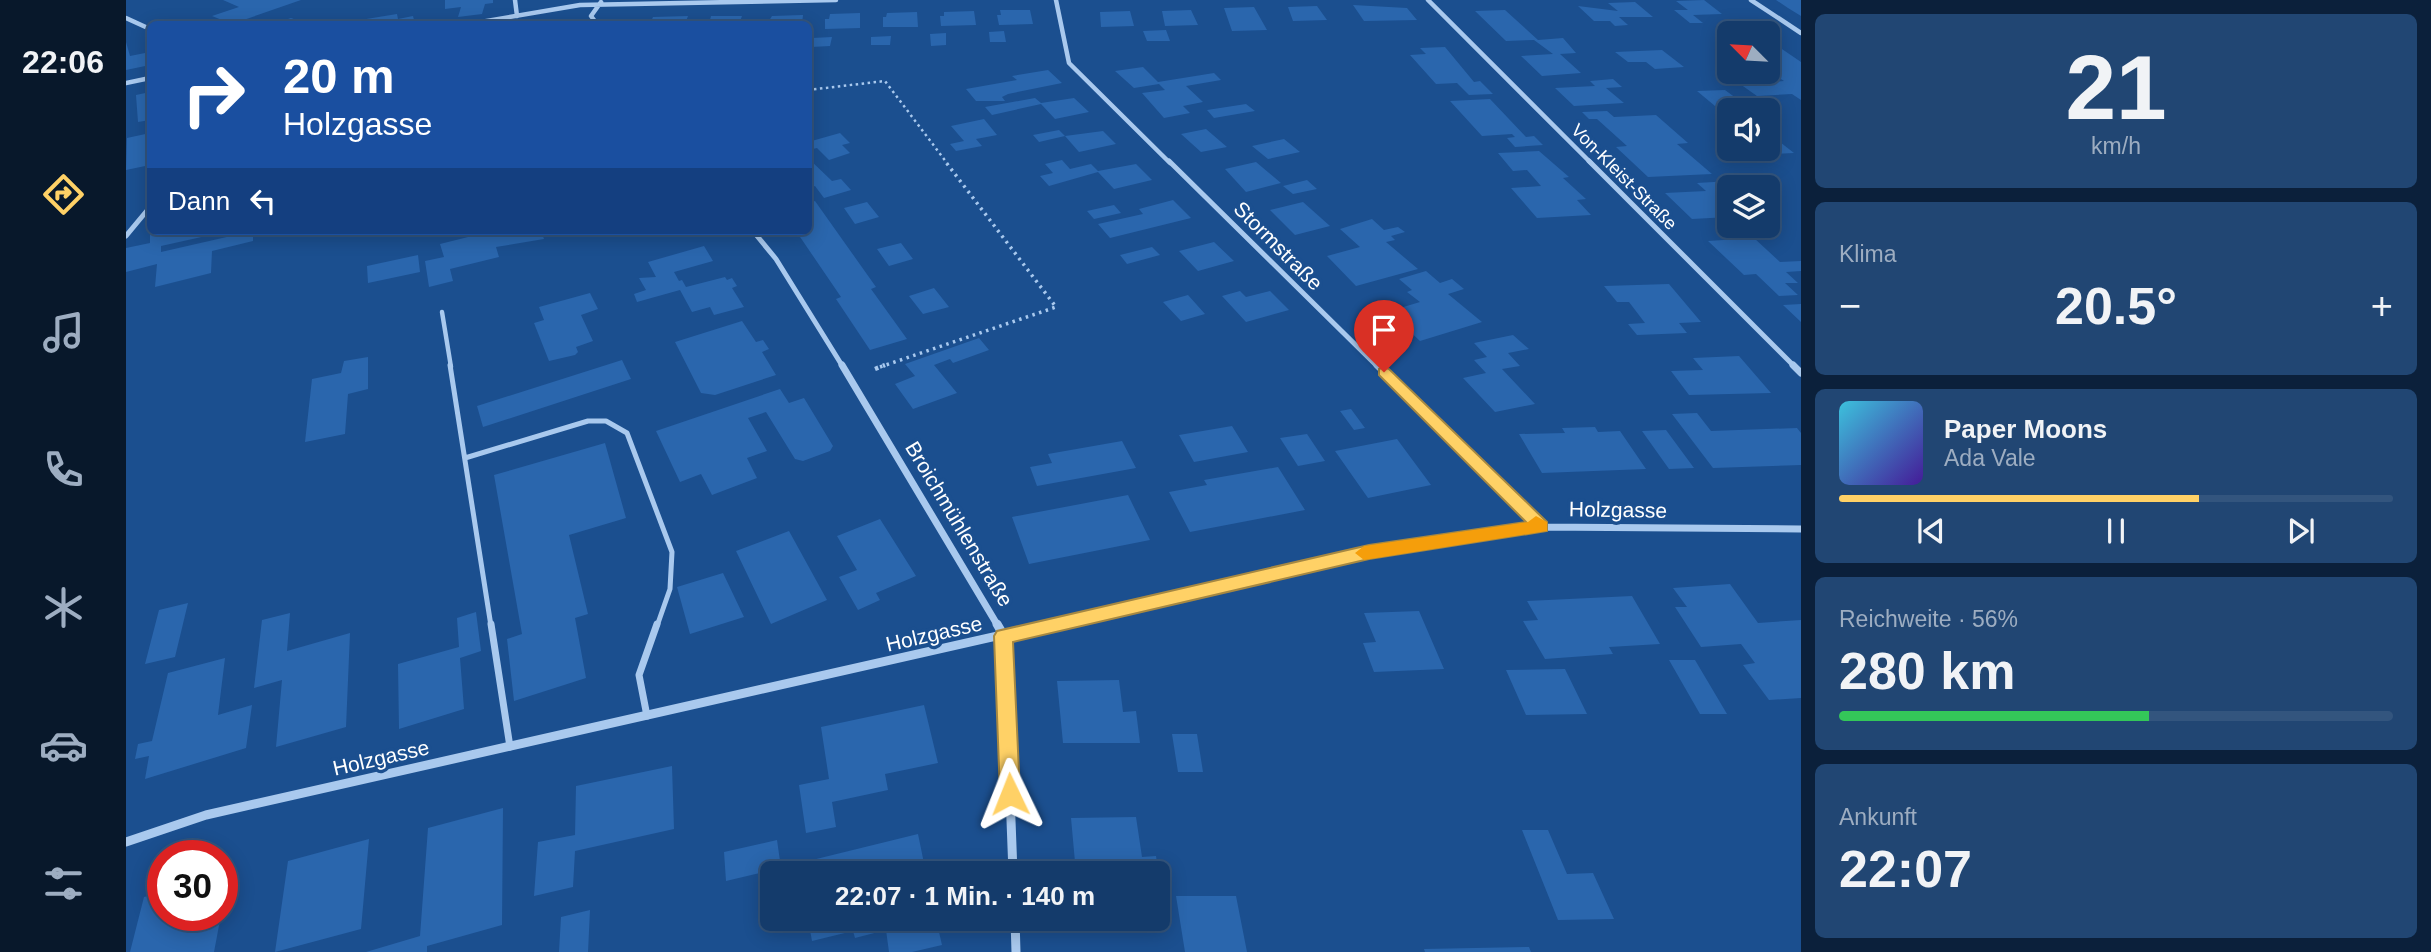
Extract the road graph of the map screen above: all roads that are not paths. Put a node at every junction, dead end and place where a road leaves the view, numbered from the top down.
1 (515, 0) edge
2 (836, 0) edge
3 (1056, 0) edge
4 (1428, 0) edge
5 (1752, 0) edge
6 (600, 2) edge
7 (517, 16) junction
8 (126, 18) edge
9 (486, 21) edge
10 (595, 21) edge
11 (147, 28) edge
12 (1801, 33) edge
13 (147, 79) edge
14 (126, 83) edge
15 (147, 211) edge
16 (756, 235) edge
17 (126, 236) edge
18 (442, 312) dead end
19 (1801, 373) edge
20 (465, 458) junction
21 (1541, 527) junction
22 (1801, 529) edge
23 (1004, 636) junction
24 (647, 716) junction
25 (510, 747) junction
26 (126, 842) edge
27 (1013, 861) edge
28 (1015, 931) edge
29 (1016, 952) edge

1 - 7 street
2 - 6 street
3 - 21 street, Stormstraße
4 - 19 street, Von-Kleist-Straße
5 - 12 street
6 - 7 street
6 - 10 street
7 - 9 street
8 - 11 street
13 - 14 street
15 - 17 street
16 - 23 street, Broichmühlenstraße
18 - 20 lane
20 - 24 lane
20 - 25 lane
21 - 22 street, Holzgasse
21 - 23 street, Holzgasse
23 - 24 street, Holzgasse
23 - 27 street, Broichmühlenstraße
24 - 25 street, Holzgasse
25 - 26 street, Holzgasse
28 - 29 street

